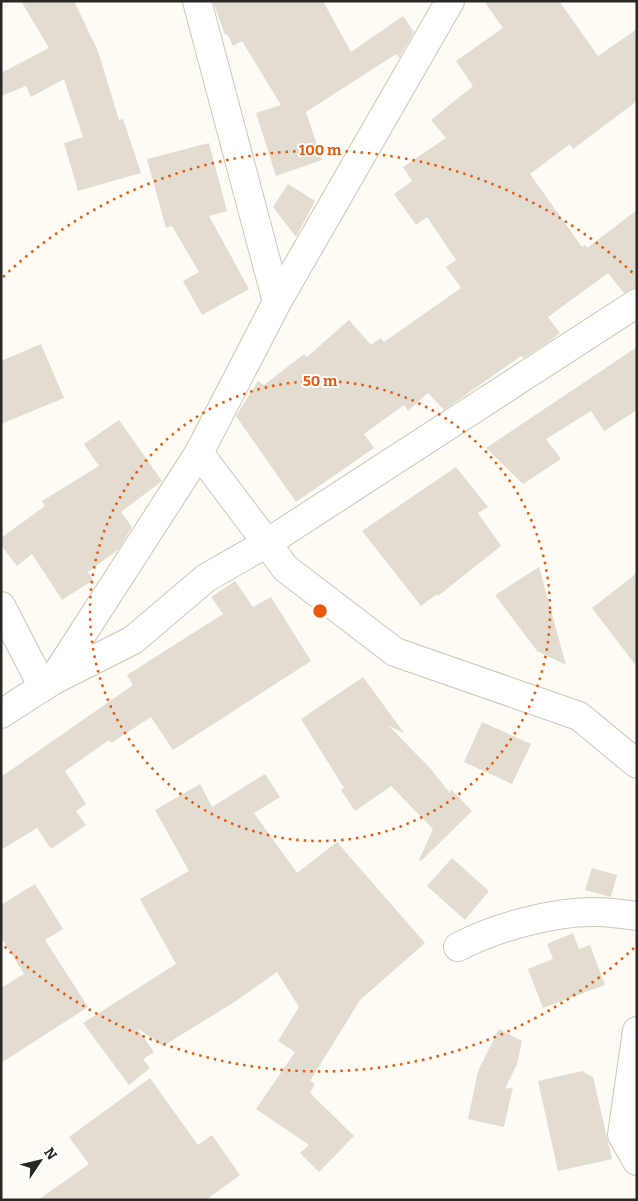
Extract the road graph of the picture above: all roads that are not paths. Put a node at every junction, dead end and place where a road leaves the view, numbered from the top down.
1 (197, 1) edge
2 (450, 1) edge
3 (277, 302) junction
4 (637, 303) edge
5 (198, 452) junction
6 (267, 543) junction
7 (1, 606) edge
8 (47, 684) junction
9 (1, 714) edge
10 (637, 764) edge
11 (637, 916) edge
12 (458, 947) dead end
13 (637, 1031) edge
14 (637, 1161) edge

1 - 3 street
2 - 3 street
3 - 5 street
4 - 6 street
5 - 6 street
5 - 8 street
6 - 8 street
6 - 10 street
7 - 8 street
8 - 9 street
11 - 12 street
13 - 14 street

